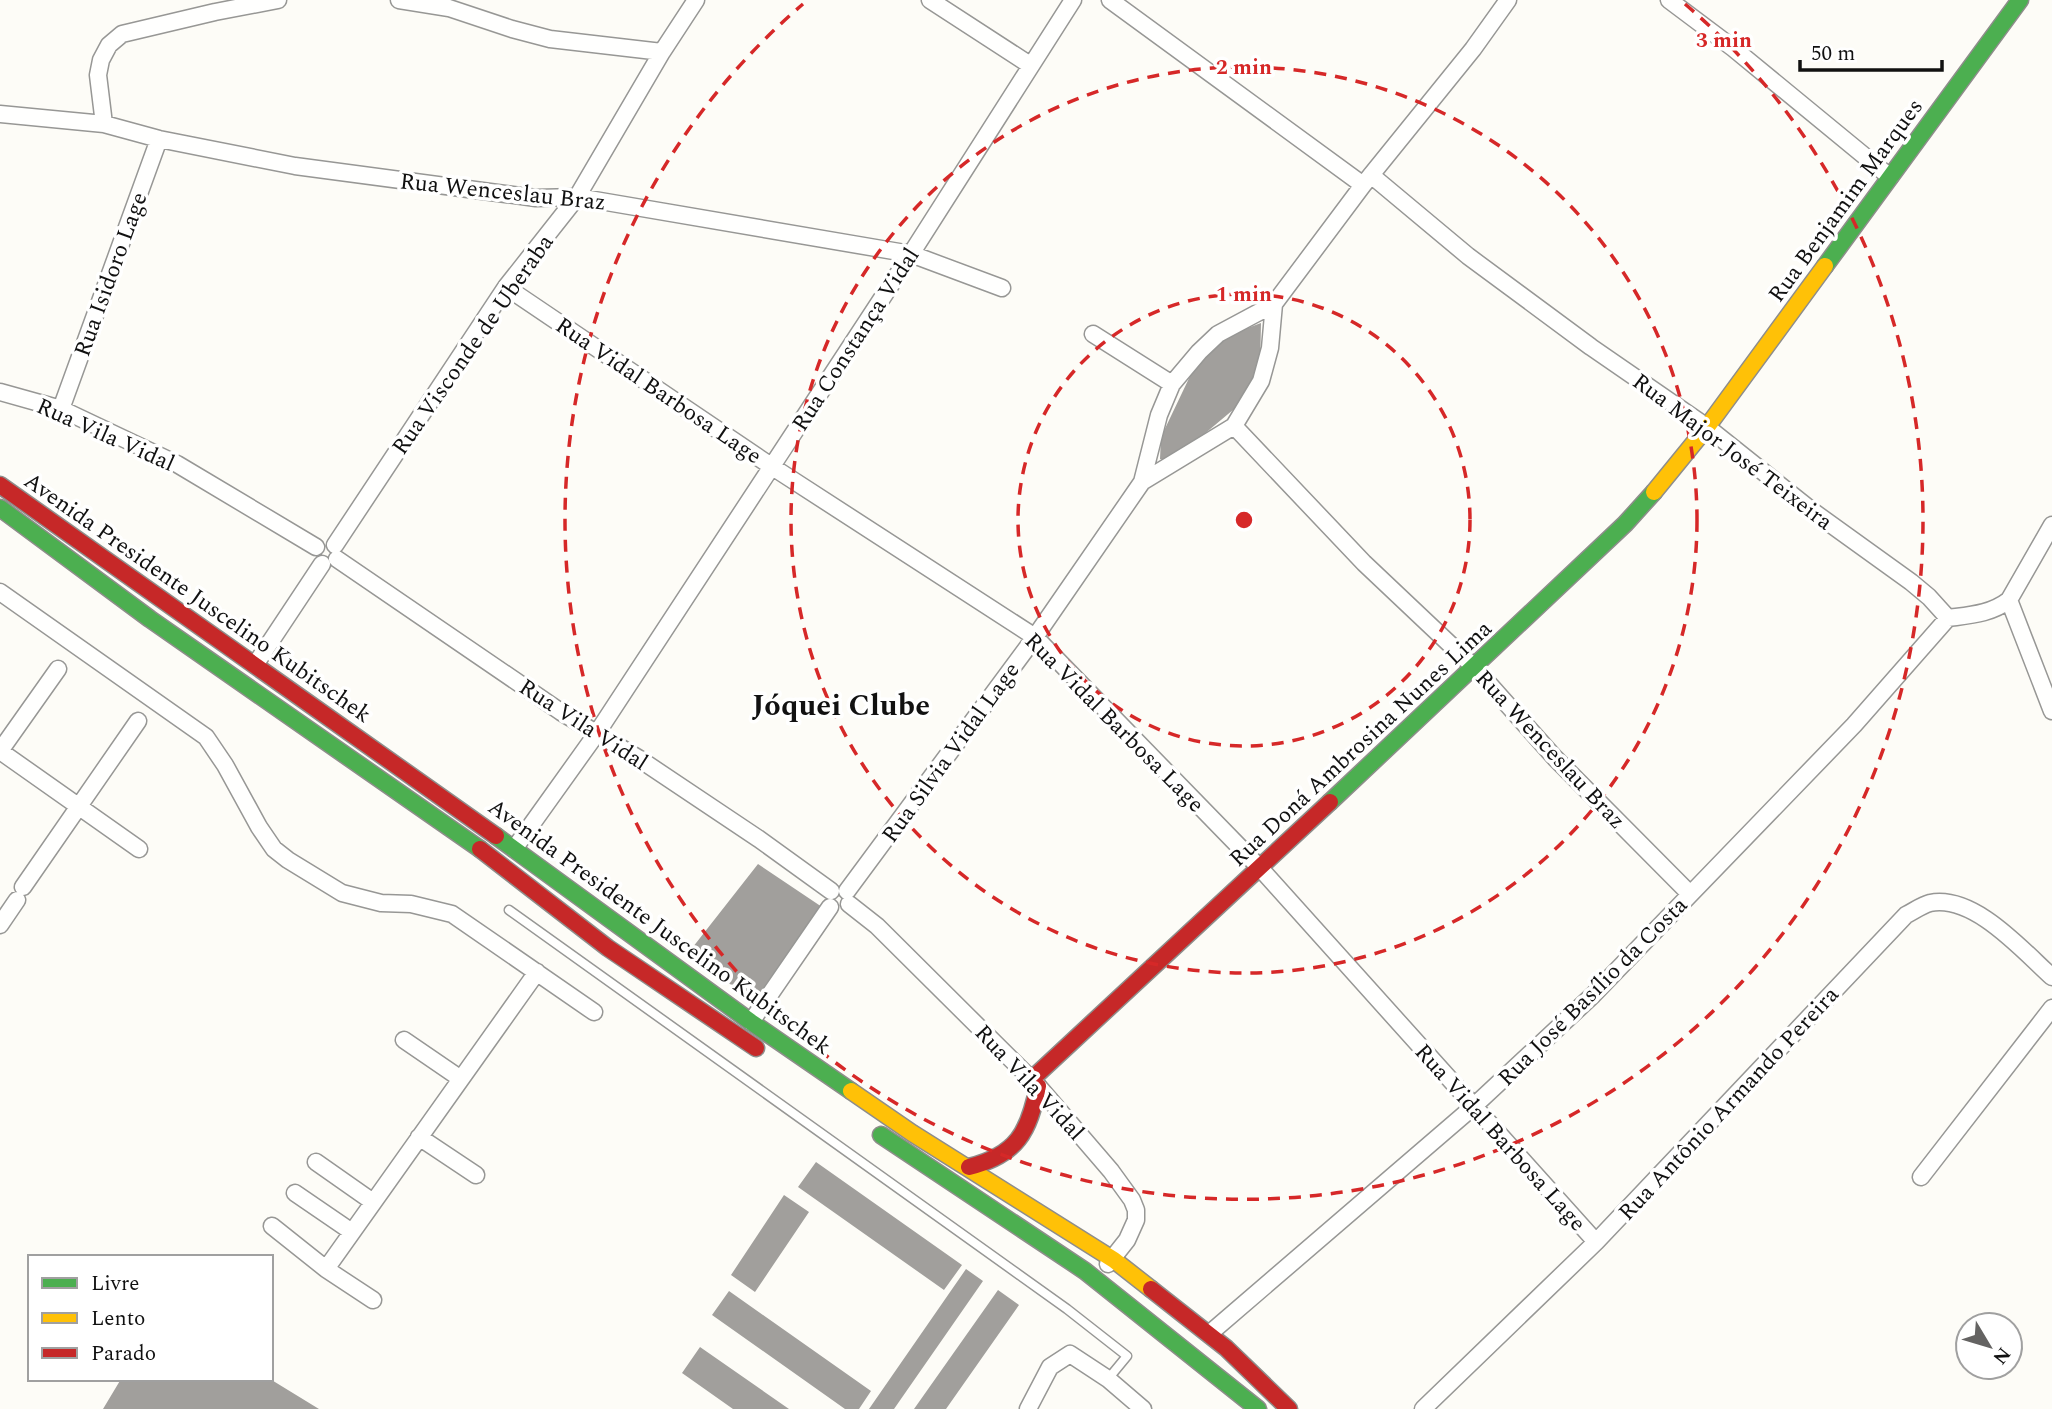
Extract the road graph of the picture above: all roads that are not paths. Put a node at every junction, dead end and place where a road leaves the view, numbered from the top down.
1 (278, 0) edge
2 (399, 0) edge
3 (696, 0) edge
4 (930, 0) edge
5 (1073, 0) edge
6 (1110, 0) edge
7 (1508, 0) edge
8 (1669, 0) edge
9 (2020, 0) edge
10 (662, 52) junction
11 (1030, 65) junction
12 (0, 114) edge
13 (104, 124) junction
14 (159, 139) junction
15 (1890, 177) junction
16 (1367, 180) junction
17 (576, 197) junction
18 (911, 254) junction
19 (506, 287) junction
20 (1002, 288) dead end
21 (1273, 304) junction
22 (1093, 334) dead end
23 (1172, 384) junction
24 (0, 392) edge
25 (61, 409) junction
26 (1234, 426) junction
27 (1707, 427) junction
28 (771, 466) junction
29 (1142, 482) junction
30 (0, 485) edge
31 (0, 508) edge
32 (2052, 525) edge
33 (331, 556) junction
34 (0, 592) edge
35 (2009, 600) junction
36 (1948, 618) junction
37 (1035, 637) junction
38 (255, 665) junction
39 (1474, 667) junction
40 (58, 669) dead end
41 (2052, 711) edge
42 (138, 721) dead end
43 (597, 733) junction
44 (0, 751) edge
45 (77, 806) junction
46 (139, 849) dead end
47 (514, 849) junction
48 (1260, 869) junction
49 (1690, 894) junction
50 (839, 898) junction
51 (509, 909) dead end
52 (0, 925) edge
53 (537, 972) junction
54 (2052, 977) edge
55 (2052, 1008) edge
56 (594, 1012) dead end
57 (751, 1022) junction
58 (404, 1040) dead end
59 (769, 1057) dead end
60 (461, 1079) junction
61 (1035, 1083) junction
62 (1473, 1107) junction
63 (871, 1127) dead end
64 (419, 1137) junction
65 (316, 1162) dead end
66 (969, 1167) junction
67 (475, 1175) dead end
68 (1922, 1177) dead end
69 (295, 1193) dead end
70 (373, 1202) junction
71 (272, 1226) dead end
72 (352, 1232) junction
73 (1596, 1242) junction
74 (1114, 1260) junction
75 (326, 1269) junction
76 (1085, 1271) junction
77 (1116, 1295) junction
78 (373, 1300) dead end
79 (1209, 1335) junction
80 (1108, 1379) junction
81 (1028, 1409) edge
82 (1143, 1409) edge
83 (1258, 1409) edge
84 (1289, 1409) edge
85 (1423, 1409) edge

1 - 13 street
2 - 10 street
3 - 10 street, Rua Visconde de Uberaba
4 - 11 street
5 - 11 street, Rua Constança Vidal
6 - 16 street, Rua Major José Teixeira
7 - 16 street
8 - 15 street
9 - 15 main road, Rua Benjamim Marques
10 - 17 street, Rua Visconde de Uberaba
11 - 18 street, Rua Constança Vidal
12 - 13 street, Rua Wenceslau Braz
13 - 14 street, Rua Wenceslau Braz
14 - 17 street, Rua Wenceslau Braz
14 - 25 street, Rua Isidoro Lage
15 - 27 main road, Rua Benjamim Marques
16 - 21 street
16 - 27 street, Rua Major José Teixeira
17 - 18 street, Rua Wenceslau Braz
17 - 19 street, Rua Visconde de Uberaba
18 - 20 street, Rua Wenceslau Braz
18 - 28 street, Rua Constança Vidal
19 - 28 street, Rua Vidal Barbosa Lage
19 - 33 street, Rua Visconde de Uberaba
21 - 23 street
21 - 26 street, Rua Silvia Vidal Lage
22 - 23 street
23 - 29 street
24 - 25 street, Rua Vila Vidal
25 - 33 street, Rua Vila Vidal
26 - 29 street, Rua Silvia Vidal Lage
26 - 39 street, Rua Wenceslau Braz
27 - 36 street, Rua Major José Teixeira
27 - 39 main road, Rua Doná Ambrosina Nunes Lima
28 - 37 street, Rua Vidal Barbosa Lage
28 - 43 street, Rua Constança Vidal
29 - 37 street, Rua Silvia Vidal Lage
30 - 38 main road, Avenida Presidente Juscelino Kubitschek
31 - 59 main road, Avenida Presidente Juscelino Kubitschek
32 - 35 street
33 - 38 street, Rua Visconde de Uberaba
33 - 43 street, Rua Vila Vidal
34 - 53 street
35 - 36 street
35 - 41 street
36 - 49 street, Rua José Basílio da Costa
37 - 48 street, Rua Vidal Barbosa Lage
37 - 50 street, Rua Silvia Vidal Lage
38 - 47 main road, Avenida Presidente Juscelino Kubitschek
39 - 48 main road, Rua Doná Ambrosina Nunes Lima
39 - 49 street, Rua Wenceslau Braz
40 - 44 street
42 - 45 street
43 - 47 street, Rua Constança Vidal
43 - 50 street, Rua Vila Vidal
44 - 45 street
45 - 46 street
45 - 52 street
47 - 57 main road, Avenida Presidente Juscelino Kubitschek
48 - 61 main road, Rua Doná Ambrosina Nunes Lima
48 - 62 street, Rua Vidal Barbosa Lage
49 - 62 street, Rua José Basílio da Costa
50 - 57 street, Rua Silvia Vidal Lage
50 - 61 street, Rua Vila Vidal
51 - 80 lane
53 - 56 street
53 - 60 street
54 - 73 street, Rua Antônio Armando Pereira
55 - 68 street
57 - 66 main road, Avenida Presidente Juscelino Kubitschek
58 - 60 street
60 - 64 street
61 - 66 main road
61 - 74 street, Rua Vila Vidal
62 - 73 street, Rua Vidal Barbosa Lage
62 - 79 street, Rua José Basílio da Costa
63 - 76 main road
64 - 67 street
64 - 70 street
65 - 70 street
66 - 74 main road, Avenida Presidente Juscelino Kubitschek
69 - 72 street
70 - 72 street
71 - 75 street
72 - 75 street
73 - 85 street, Rua Antônio Armando Pereira
74 - 76 street
74 - 77 main road
74 - 79 main road, Avenida Presidente Juscelino Kubitschek
75 - 78 street
76 - 77 main road
77 - 83 main road
79 - 84 main road, Avenida Presidente Juscelino Kubitschek
80 - 81 street
80 - 82 street

